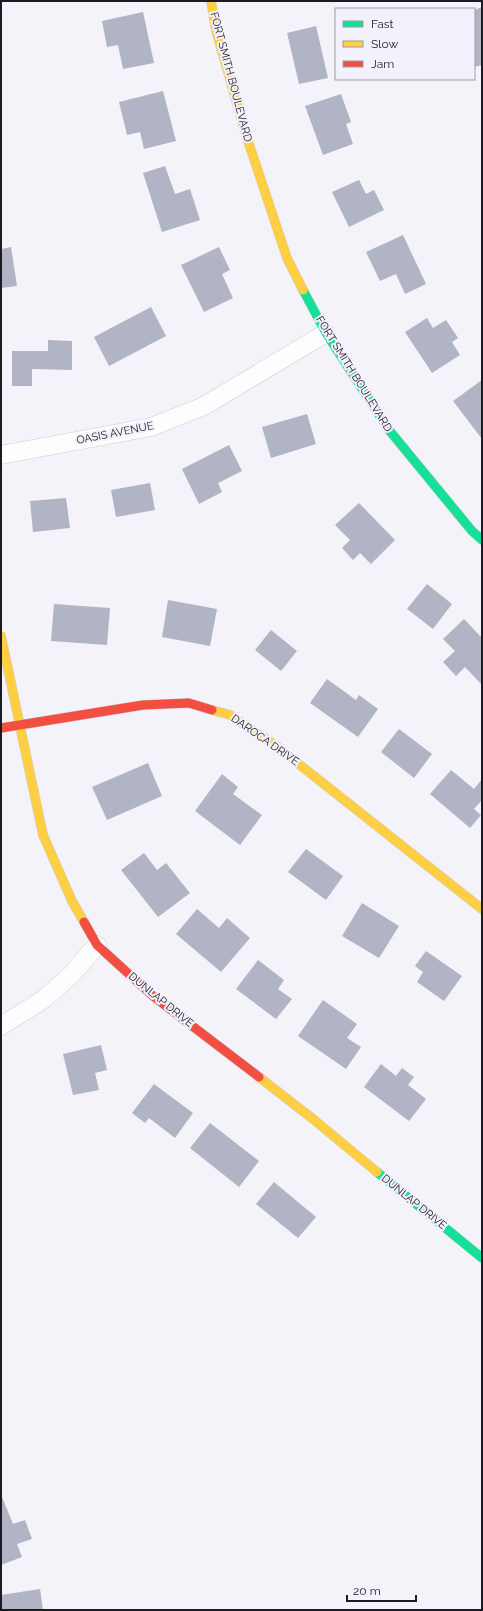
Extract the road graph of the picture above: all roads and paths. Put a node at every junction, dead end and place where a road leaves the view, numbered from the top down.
1 (211, 1) edge
2 (326, 333) junction
3 (1, 454) edge
4 (482, 540) edge
5 (1, 636) edge
6 (19, 724) junction
7 (1, 728) edge
8 (482, 909) edge
9 (97, 945) junction
10 (1, 1026) edge
11 (482, 1258) edge

1 - 2 street, FORT SMITH BOULEVARD
2 - 3 street, OASIS AVENUE
2 - 4 street, FORT SMITH BOULEVARD
5 - 6 street, DUNLAP DRIVE
6 - 7 street, DAROCA DRIVE
6 - 8 street, DAROCA DRIVE
6 - 9 street, DUNLAP DRIVE
9 - 10 street
9 - 11 street, DUNLAP DRIVE

